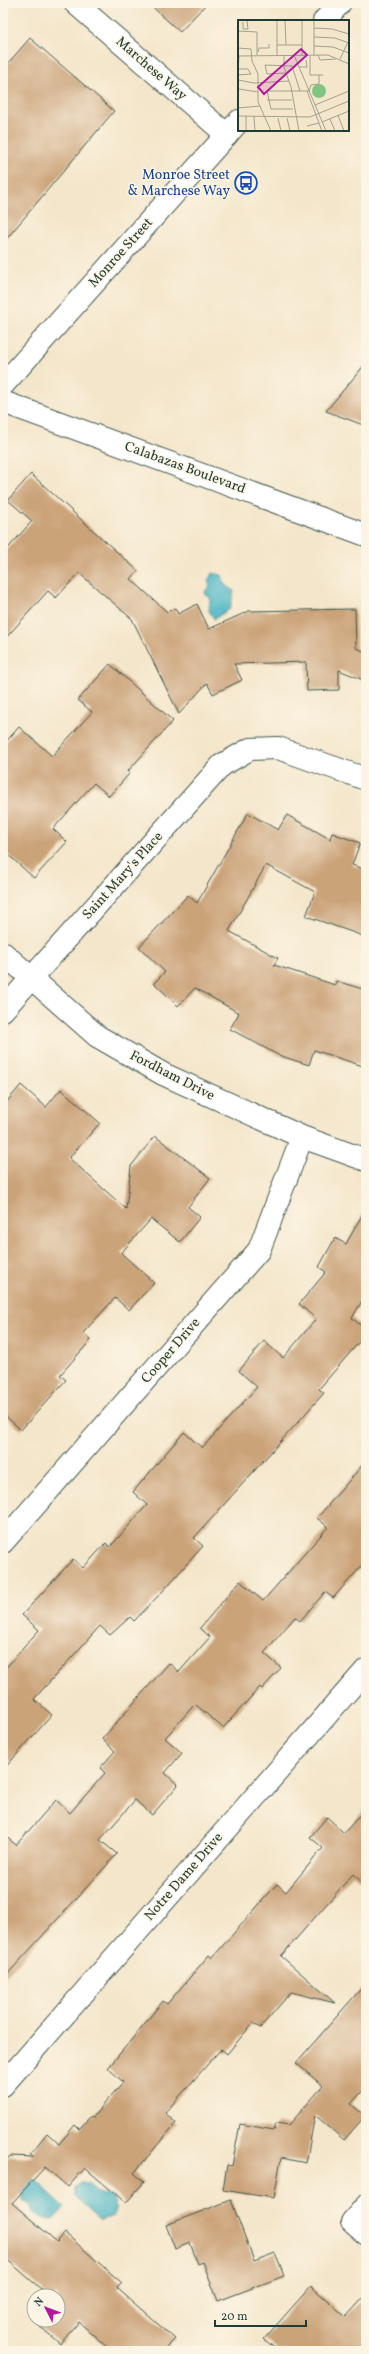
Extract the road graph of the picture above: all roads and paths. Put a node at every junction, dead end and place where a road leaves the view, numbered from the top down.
1 (75, 3) edge
2 (340, 3) edge
3 (325, 20) edge
4 (233, 128) edge
5 (3, 385) edge
6 (3, 402) edge
7 (366, 534) edge
8 (366, 779) edge
9 (3, 953) edge
10 (31, 979) junction
11 (3, 1010) edge
12 (302, 1137) junction
13 (366, 1160) edge
14 (3, 1542) edge
15 (366, 1670) edge
16 (3, 2085) edge
17 (366, 2206) edge
18 (359, 2228) edge

1 - 4 street, Marchese Way
2 - 3 street
4 - 5 street, Monroe Street
6 - 7 street, Calabazas Boulevard
8 - 10 street, Saint Mary's Place
9 - 10 street, Fordham Drive
10 - 11 street, Saint Mary's Place
10 - 12 street, Fordham Drive
12 - 13 street, Fordham Drive
12 - 14 street, Cooper Drive
15 - 16 street, Notre Dame Drive
17 - 18 street

